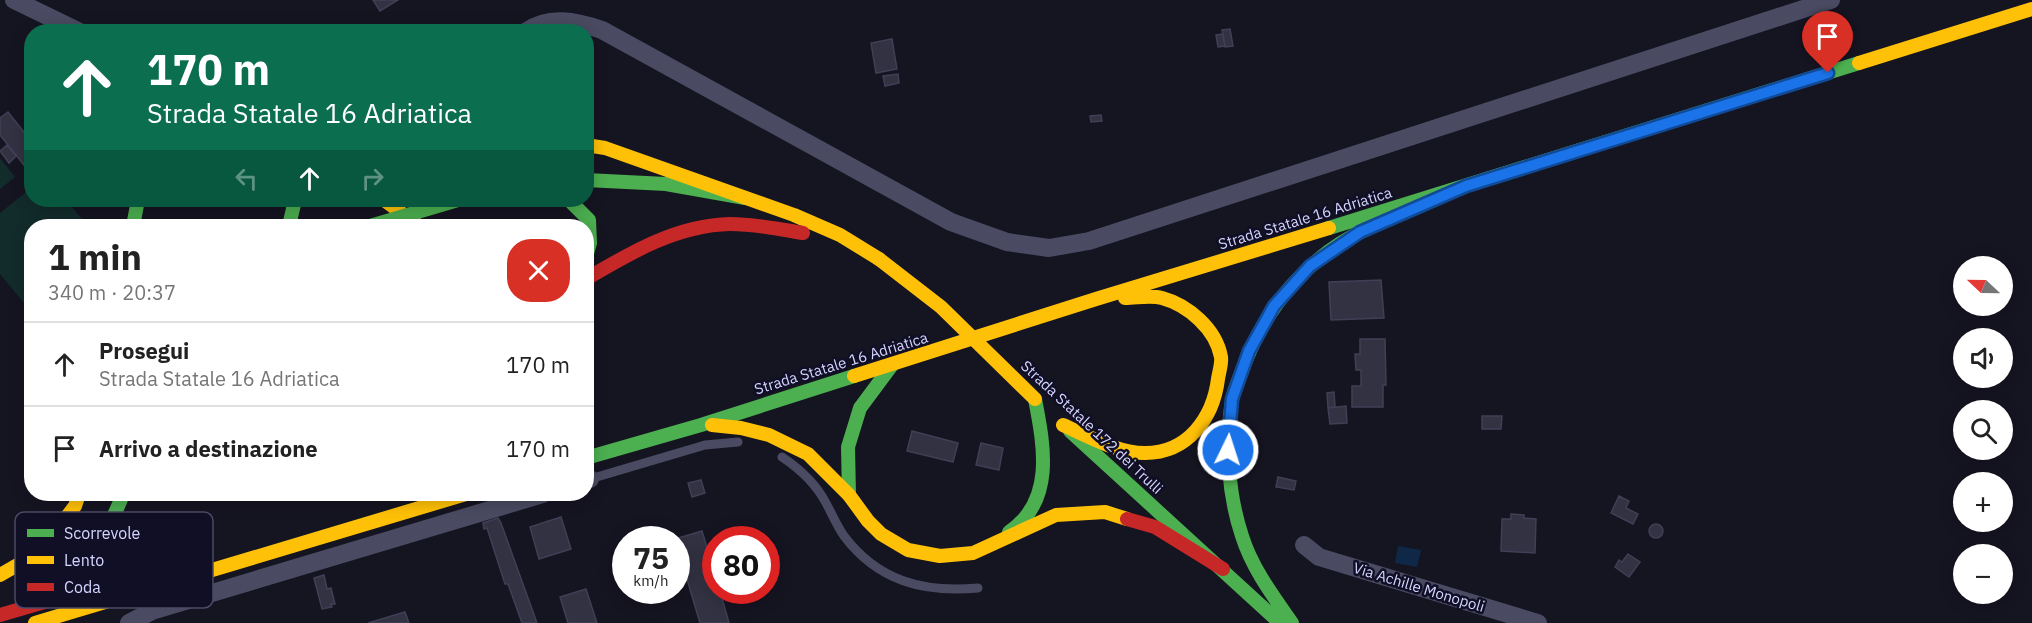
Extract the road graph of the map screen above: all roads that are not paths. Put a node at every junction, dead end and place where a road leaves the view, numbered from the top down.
1 (14, 0) edge
2 (1832, 0) edge
3 (2032, 9) edge
4 (64, 24) edge
5 (542, 24) edge
6 (585, 24) edge
7 (594, 27) edge
8 (594, 146) edge
9 (594, 180) edge
10 (1466, 186) junction
11 (745, 198) junction
12 (395, 207) edge
13 (434, 207) edge
14 (576, 207) edge
15 (394, 219) edge
16 (410, 219) edge
17 (588, 219) edge
18 (1260, 234) dead end
19 (879, 259) junction
20 (594, 274) edge
21 (1096, 299) junction
22 (892, 365) junction
23 (1035, 399) junction
24 (1056, 419) junction
25 (701, 425) junction
26 (594, 442) edge
27 (750, 444) dead end
28 (769, 451) dead end
29 (594, 456) edge
30 (594, 478) edge
31 (849, 495) junction
32 (443, 501) edge
33 (520, 501) edge
34 (999, 541) junction
35 (1304, 545) dead end
36 (15, 566) edge
37 (1223, 569) junction
38 (213, 570) edge
39 (0, 575) edge
40 (978, 588) dead end
41 (213, 593) edge
42 (15, 597) edge
43 (0, 604) edge
44 (23, 608) edge
45 (85, 608) edge
46 (162, 608) edge
47 (0, 615) edge
48 (35, 623) edge
49 (129, 623) edge
50 (1280, 623) edge
51 (1292, 623) edge
52 (1538, 623) edge

1 - 4 street
2 - 7 street
3 - 10 main road, Strada Statale 16 Adriatica
5 - 6 street
8 - 11 main road
9 - 11 main road
10 - 21 main road, Strada Statale 16 Adriatica
10 - 51 main road
11 - 19 main road
12 - 16 main road
13 - 15 main road, bridge
14 - 17 main road
18 - 26 main road, Strada Statale 16 Adriatica
19 - 20 main road
19 - 23 main road, Strada Statale 172 dei Trulli, bridge
21 - 22 main road, Strada Statale 16 Adriatica
21 - 24 main road
22 - 25 main road, Strada Statale 16 Adriatica
22 - 31 main road
23 - 24 main road, Strada Statale 172 dei Trulli
23 - 34 main road
24 - 37 main road, Strada Statale 172 dei Trulli
25 - 29 main road, Strada Statale 16 Adriatica
25 - 31 main road
27 - 30 lane
28 - 40 lane
31 - 34 main road
32 - 38 main road
33 - 41 street
34 - 37 main road
35 - 52 street, Via Achille Monopoli
36 - 39 main road
37 - 50 main road, Strada Statale 172 dei Trulli
42 - 43 main road
44 - 47 main road
45 - 48 main road
46 - 49 street

